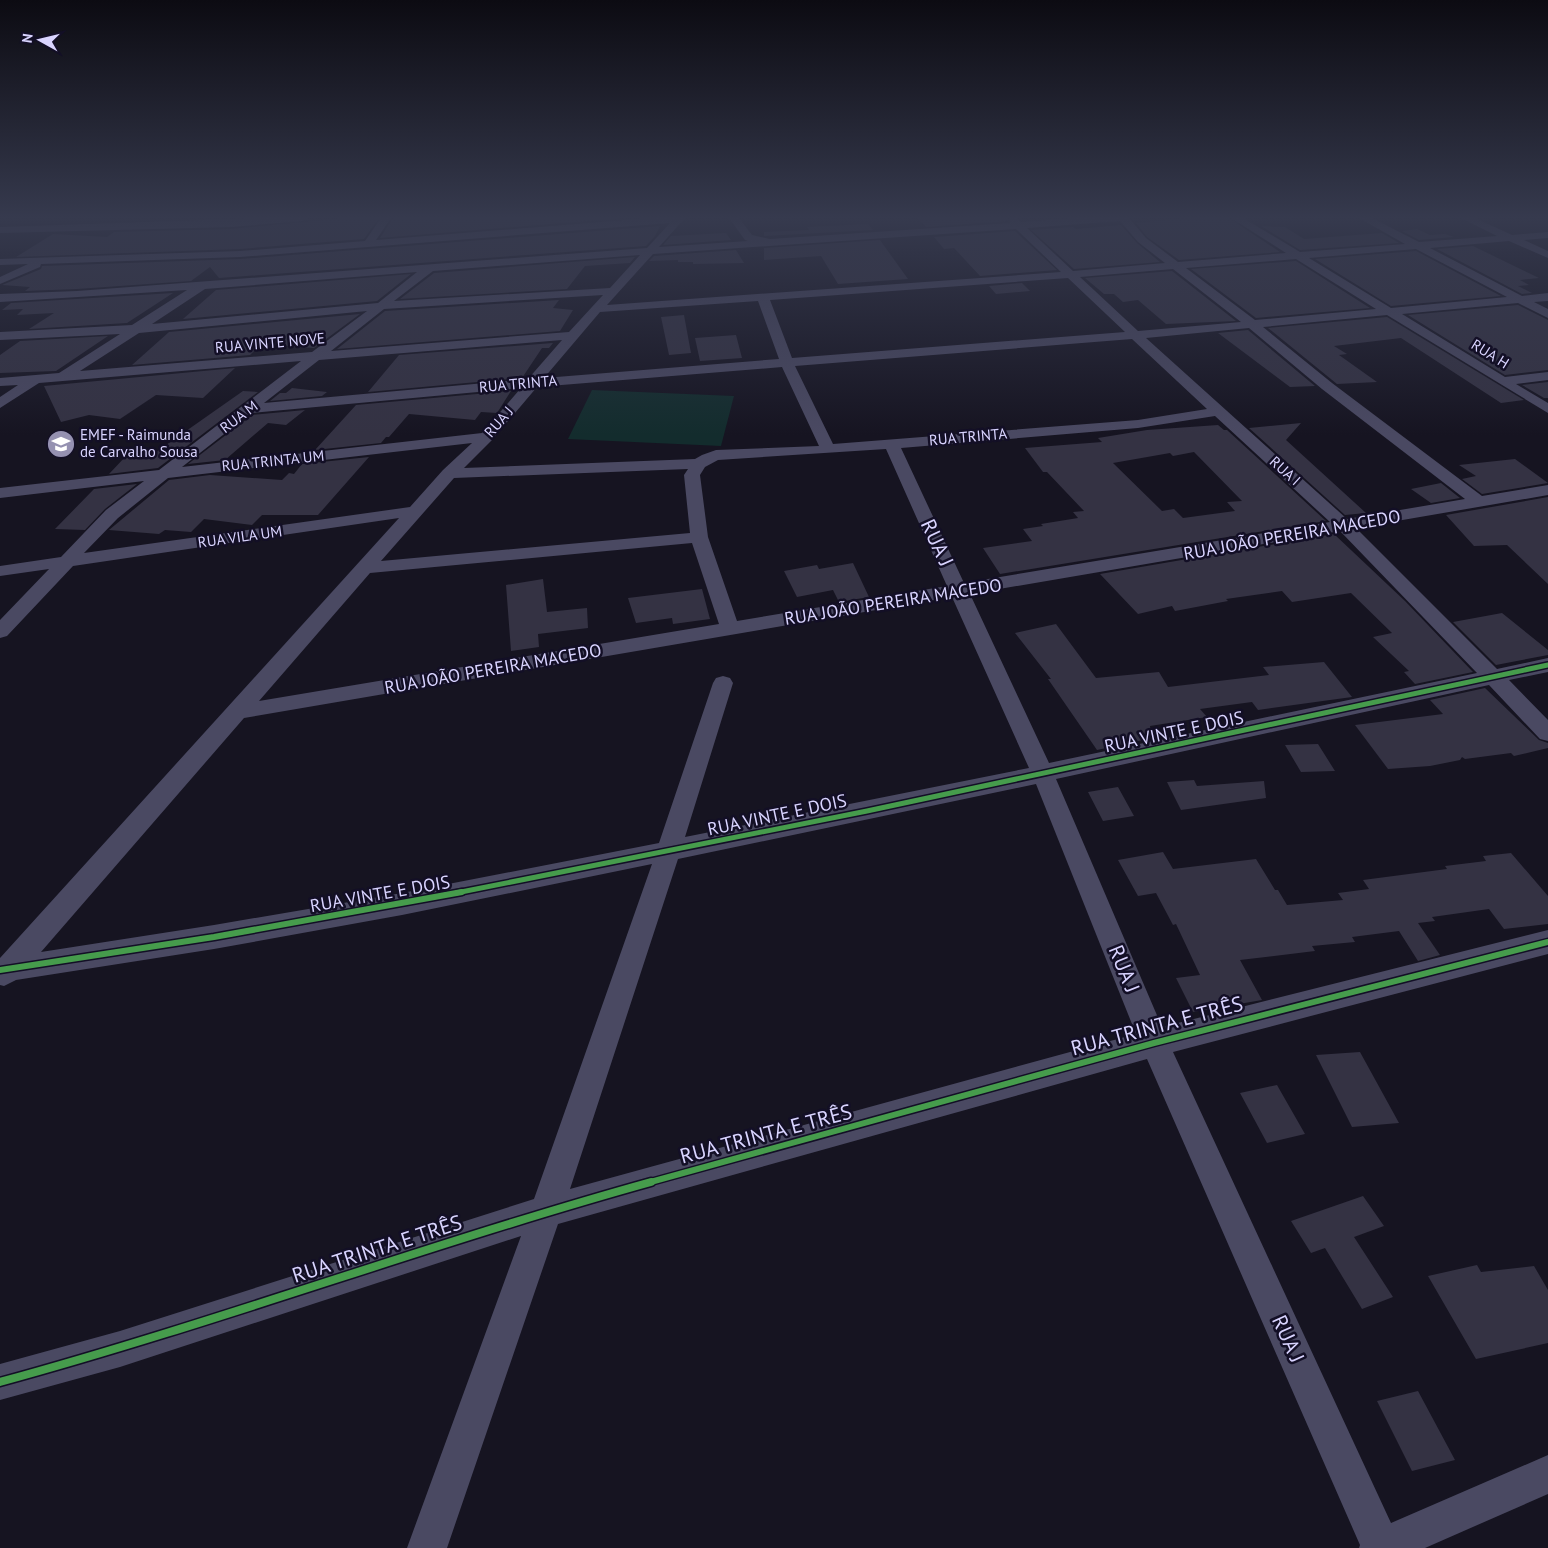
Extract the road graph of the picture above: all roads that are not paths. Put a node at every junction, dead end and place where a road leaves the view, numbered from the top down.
1 (143, 290) edge
2 (195, 290) edge
3 (400, 290) edge
4 (851, 290) edge
5 (1088, 290) edge
6 (1208, 290) edge
7 (1355, 290) edge
8 (1503, 290) edge
9 (614, 291) joint
10 (762, 296) junction
11 (1548, 297) edge
12 (0, 298) edge
13 (1521, 300) junction
14 (379, 306) junction
15 (597, 309) junction
16 (1392, 312) junction
17 (1548, 314) edge
18 (1253, 325) junction
19 (137, 329) junction
20 (573, 335) junction
21 (1135, 335) junction
22 (0, 336) edge
23 (319, 354) junction
24 (787, 363) junction
25 (1548, 376) edge
26 (61, 378) junction
27 (35, 380) junction
28 (1502, 381) junction
29 (0, 382) edge
30 (533, 383) junction
31 (0, 404) edge
32 (1548, 409) edge
33 (250, 410) junction
34 (1219, 411) junction
35 (488, 437) junction
36 (891, 443) junction
37 (828, 449) junction
38 (699, 464) junction
39 (166, 472) junction
40 (449, 473) junction
41 (1548, 490) edge
42 (0, 493) edge
43 (1478, 501) junction
44 (416, 512) junction
45 (1345, 526) junction
46 (699, 537) junction
47 (65, 562) junction
48 (365, 568) junction
49 (0, 571) edge
50 (959, 592) junction
51 (730, 629) junction
52 (0, 632) edge
53 (1548, 665) edge
54 (1494, 677) junction
55 (723, 683) dead end
56 (237, 712) junction
57 (1548, 733) edge
58 (1043, 774) junction
59 (669, 852) junction
60 (1548, 942) edge
61 (3, 973) edge
62 (1154, 1043) junction
63 (547, 1211) junction
64 (0, 1382) edge
65 (1548, 1474) edge
66 (427, 1548) edge
67 (1381, 1548) edge

1 - 12 street
2 - 19 street
3 - 14 street, RUA M
4 - 10 street
5 - 21 street, RUA I
6 - 18 street
7 - 16 street, RUA H
8 - 13 street
9 - 14 street
9 - 15 street, RUA J
10 - 15 street
10 - 24 street
11 - 13 street, RUA TRINTA
13 - 16 street, RUA TRINTA
13 - 17 street
14 - 19 street
14 - 23 street, RUA M
15 - 20 street, RUA J
16 - 18 street, RUA TRINTA
16 - 28 street, RUA H
18 - 21 street, RUA TRINTA
18 - 43 street
19 - 22 street
19 - 26 street
20 - 23 street, RUA VINTE NOVE
20 - 30 street, RUA J
21 - 24 street, RUA TRINTA
21 - 34 street, RUA I
23 - 26 street, RUA VINTE NOVE
23 - 33 street, RUA M
24 - 30 street, RUA TRINTA
24 - 37 street
25 - 28 street
26 - 27 street, RUA VINTE NOVE
27 - 29 street, RUA VINTE NOVE
27 - 31 street
28 - 32 street, RUA H
30 - 33 street, RUA TRINTA
30 - 35 street, RUA J
33 - 39 street, RUA M
34 - 36 street, RUA TRINTA
34 - 45 street, RUA I
35 - 39 street, RUA TRINTA UM
35 - 40 street, RUA J
36 - 37 street, RUA TRINTA
36 - 50 street, RUA J
37 - 38 street, RUA TRINTA
38 - 40 street
38 - 46 street
39 - 42 street, RUA TRINTA UM
39 - 47 street, RUA M
40 - 44 street, RUA J
41 - 43 street, RUA JOÃO PEREIRA MACEDO
43 - 45 street, RUA JOÃO PEREIRA MACEDO
44 - 47 street, RUA VILA UM
44 - 48 street, RUA J
45 - 50 street, RUA JOÃO PEREIRA MACEDO
45 - 54 street, RUA I
46 - 48 street
46 - 51 street
47 - 49 street, RUA VILA UM
47 - 52 street, RUA M
48 - 56 street, RUA J
50 - 51 street, RUA JOÃO PEREIRA MACEDO
50 - 58 street, RUA J
51 - 56 street, RUA JOÃO PEREIRA MACEDO
53 - 54 street, RUA VINTE E DOIS
54 - 57 street, RUA I
54 - 58 street, RUA VINTE E DOIS
55 - 59 street
56 - 61 street, RUA J
58 - 59 street, RUA VINTE E DOIS
58 - 62 street, RUA J
59 - 61 street, RUA VINTE E DOIS
59 - 63 street
60 - 62 street, RUA TRINTA E TRÊS
62 - 63 street, RUA TRINTA E TRÊS
62 - 67 street, RUA J
63 - 64 street, RUA TRINTA E TRÊS
63 - 66 street
65 - 67 street

